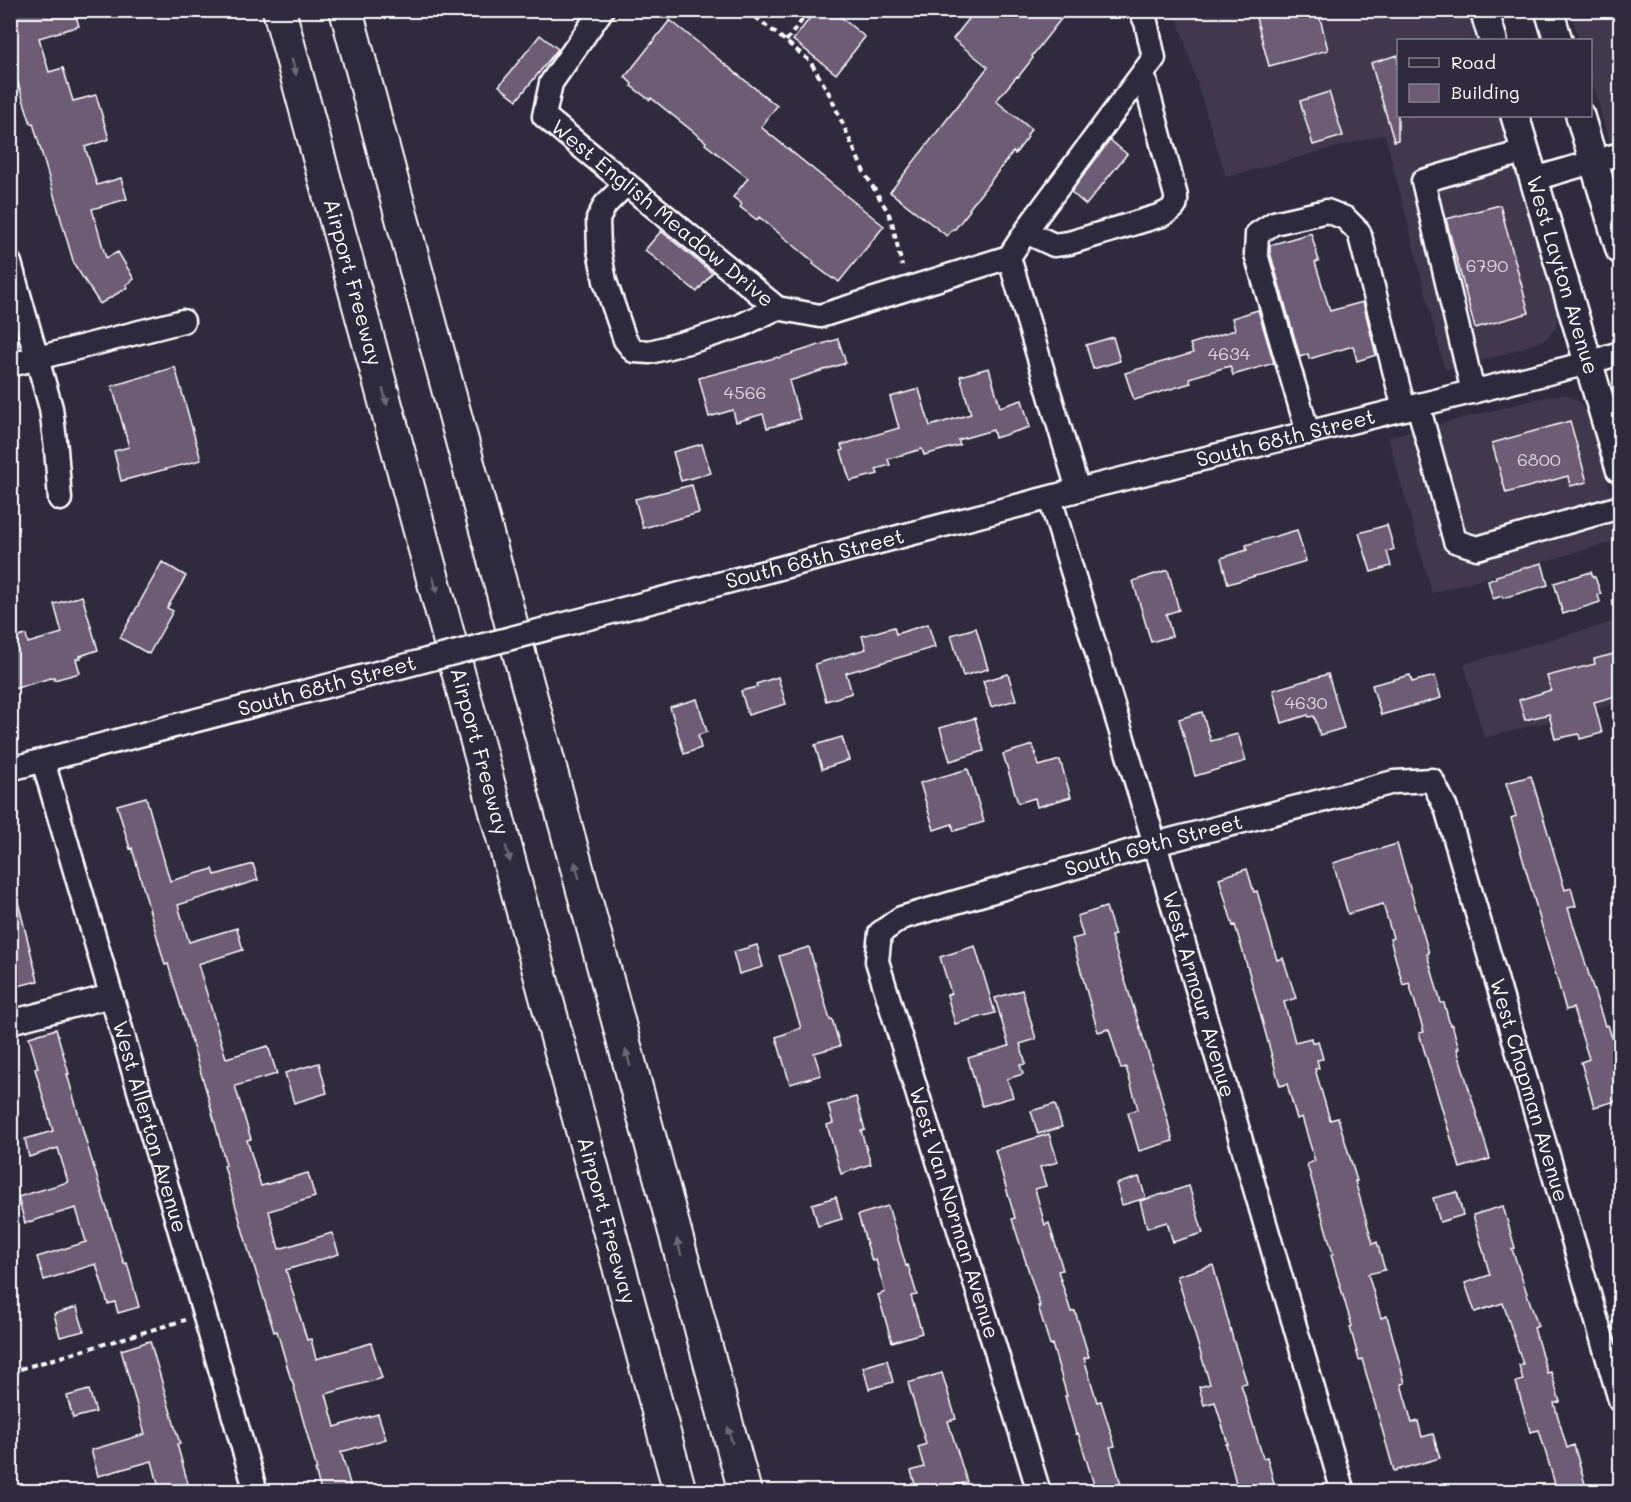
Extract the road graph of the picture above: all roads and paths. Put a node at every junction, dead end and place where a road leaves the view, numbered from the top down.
1 (279, 10) edge
2 (346, 10) edge
3 (602, 10) edge
4 (747, 10) edge
5 (810, 10) edge
6 (1140, 10) edge
7 (1484, 10) edge
8 (1549, 10) edge
9 (1493, 39) edge
10 (1558, 39) edge
11 (786, 41) junction
12 (1143, 73) junction
13 (1515, 117) edge
14 (1580, 117) edge
15 (1526, 150) junction
16 (1620, 154) edge
17 (1594, 162) junction
18 (1534, 178) junction
19 (626, 184) junction
20 (1026, 232) junction
21 (1620, 250) edge
22 (1009, 257) junction
23 (10, 263) edge
24 (902, 266) dead end
25 (777, 308) junction
26 (183, 321) dead end
27 (1620, 353) edge
28 (38, 357) junction
29 (1588, 363) junction
30 (10, 365) edge
31 (1473, 392) junction
32 (1411, 407) junction
33 (1308, 433) junction
34 (1620, 469) edge
35 (1078, 490) junction
36 (1050, 498) junction
37 (60, 499) dead end
38 (1620, 507) edge
39 (43, 761) junction
40 (10, 769) edge
41 (1432, 780) joint
42 (1155, 844) junction
43 (880, 933) joint
44 (111, 996) junction
45 (10, 1022) edge
46 (204, 1314) junction
47 (10, 1372) edge
48 (1620, 1400) edge
49 (256, 1491) edge
50 (680, 1491) edge
51 (745, 1491) edge
52 (1039, 1491) edge
53 (1343, 1491) edge

1 -> 50 highway, Airport Freeway
51 -> 2 highway
3 - 19 street, West English Meadow Drive
4 - 11 path
5 - 11 path
6 - 12 street
7 - 9 main road
8 - 10 main road
11 - 24 path
12 - 20 street
12 - 20 street
13 - 15 main road, West Layton Avenue
14 - 17 main road
15 - 18 main road, West Layton Avenue
15 - 31 street
16 - 17 street
17 - 18 street
17 - 21 main road
18 - 29 main road, West Layton Avenue
19 - 25 street, West English Meadow Drive
19 - 25 street
20 - 22 street
22 - 25 street, West English Meadow Drive
22 - 35 street
23 - 28 street
26 - 28 street
27 - 29 street, South 68th Street
28 - 30 street
28 - 37 street
29 - 31 street, South 68th Street
29 - 34 main road, West Layton Avenue
31 - 32 street, South 68th Street
32 - 33 street, South 68th Street
32 - 33 street
32 - 38 street
33 - 35 street, South 68th Street
35 - 36 street, South 68th Street
36 - 39 street, South 68th Street, bridge
36 - 42 street, West Armour Avenue
39 - 40 street, South 68th Street
39 - 44 street, West Allerton Avenue
41 - 42 street, South 69th Street
41 - 48 street, West Chapman Avenue
42 - 43 street, South 69th Street
42 - 53 street, West Armour Avenue
43 - 52 street, West Van Norman Avenue
44 - 45 street
44 - 46 street, West Allerton Avenue
46 - 47 path
46 - 49 street, West Allerton Avenue

